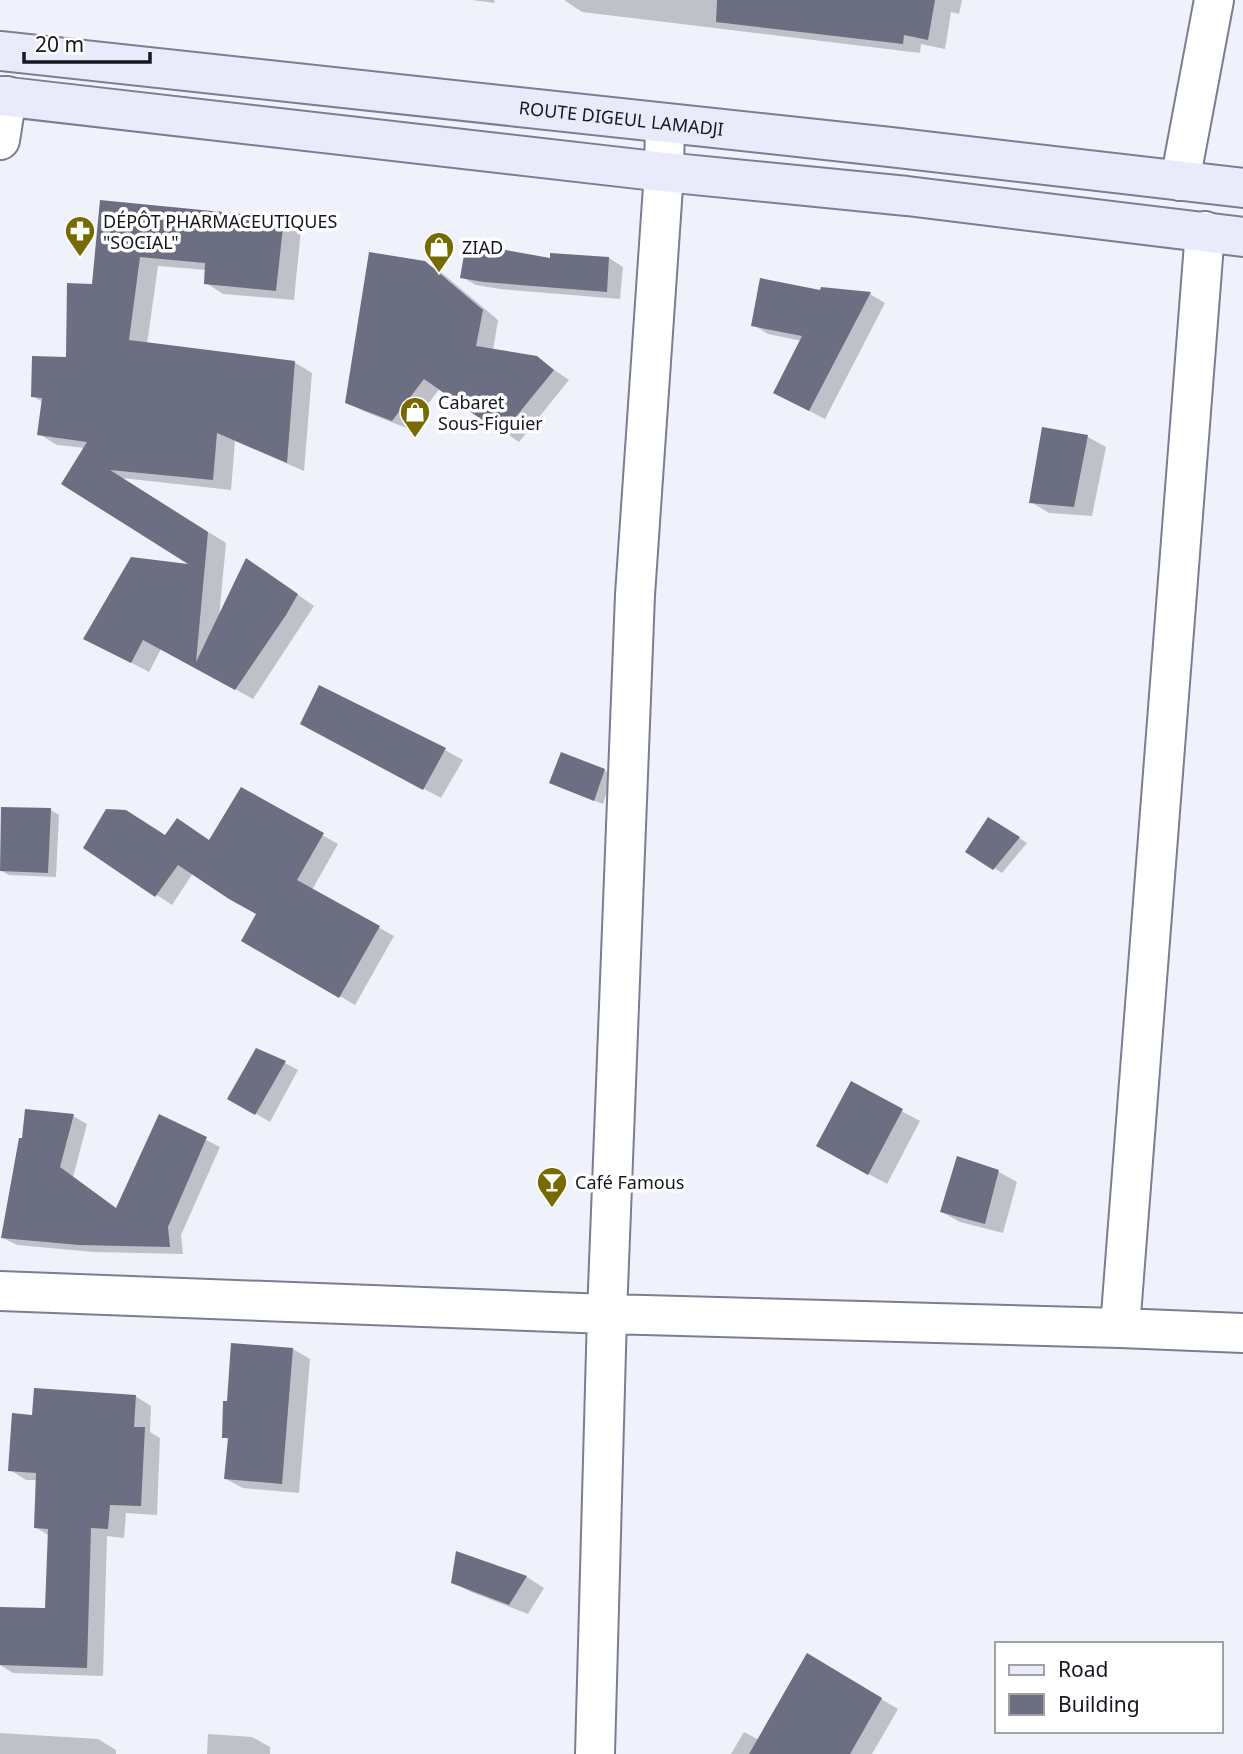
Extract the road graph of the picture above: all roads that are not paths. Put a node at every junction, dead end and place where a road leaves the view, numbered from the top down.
1 (1214, 0) edge
2 (0, 51) edge
3 (3, 96) edge
4 (665, 123) junction
5 (0, 141) edge
6 (664, 172) junction
7 (1180, 181) junction
8 (1243, 188) edge
9 (1205, 232) junction
10 (1243, 237) edge
11 (0, 1291) edge
12 (607, 1314) junction
13 (1120, 1328) junction
14 (1243, 1333) edge
15 (595, 1754) edge

1 - 7 street
2 - 4 main road, ROUTE DIGEUL LAMADJI
3 - 5 street
3 - 6 main road
4 - 6 street
4 - 7 main road, ROUTE DIGEUL LAMADJI
6 - 9 main road
6 - 12 street
7 - 8 main road, ROUTE DIGEUL LAMADJI
9 - 10 main road
9 - 13 street
11 - 12 street
12 - 13 street
12 - 15 street
13 - 14 street

